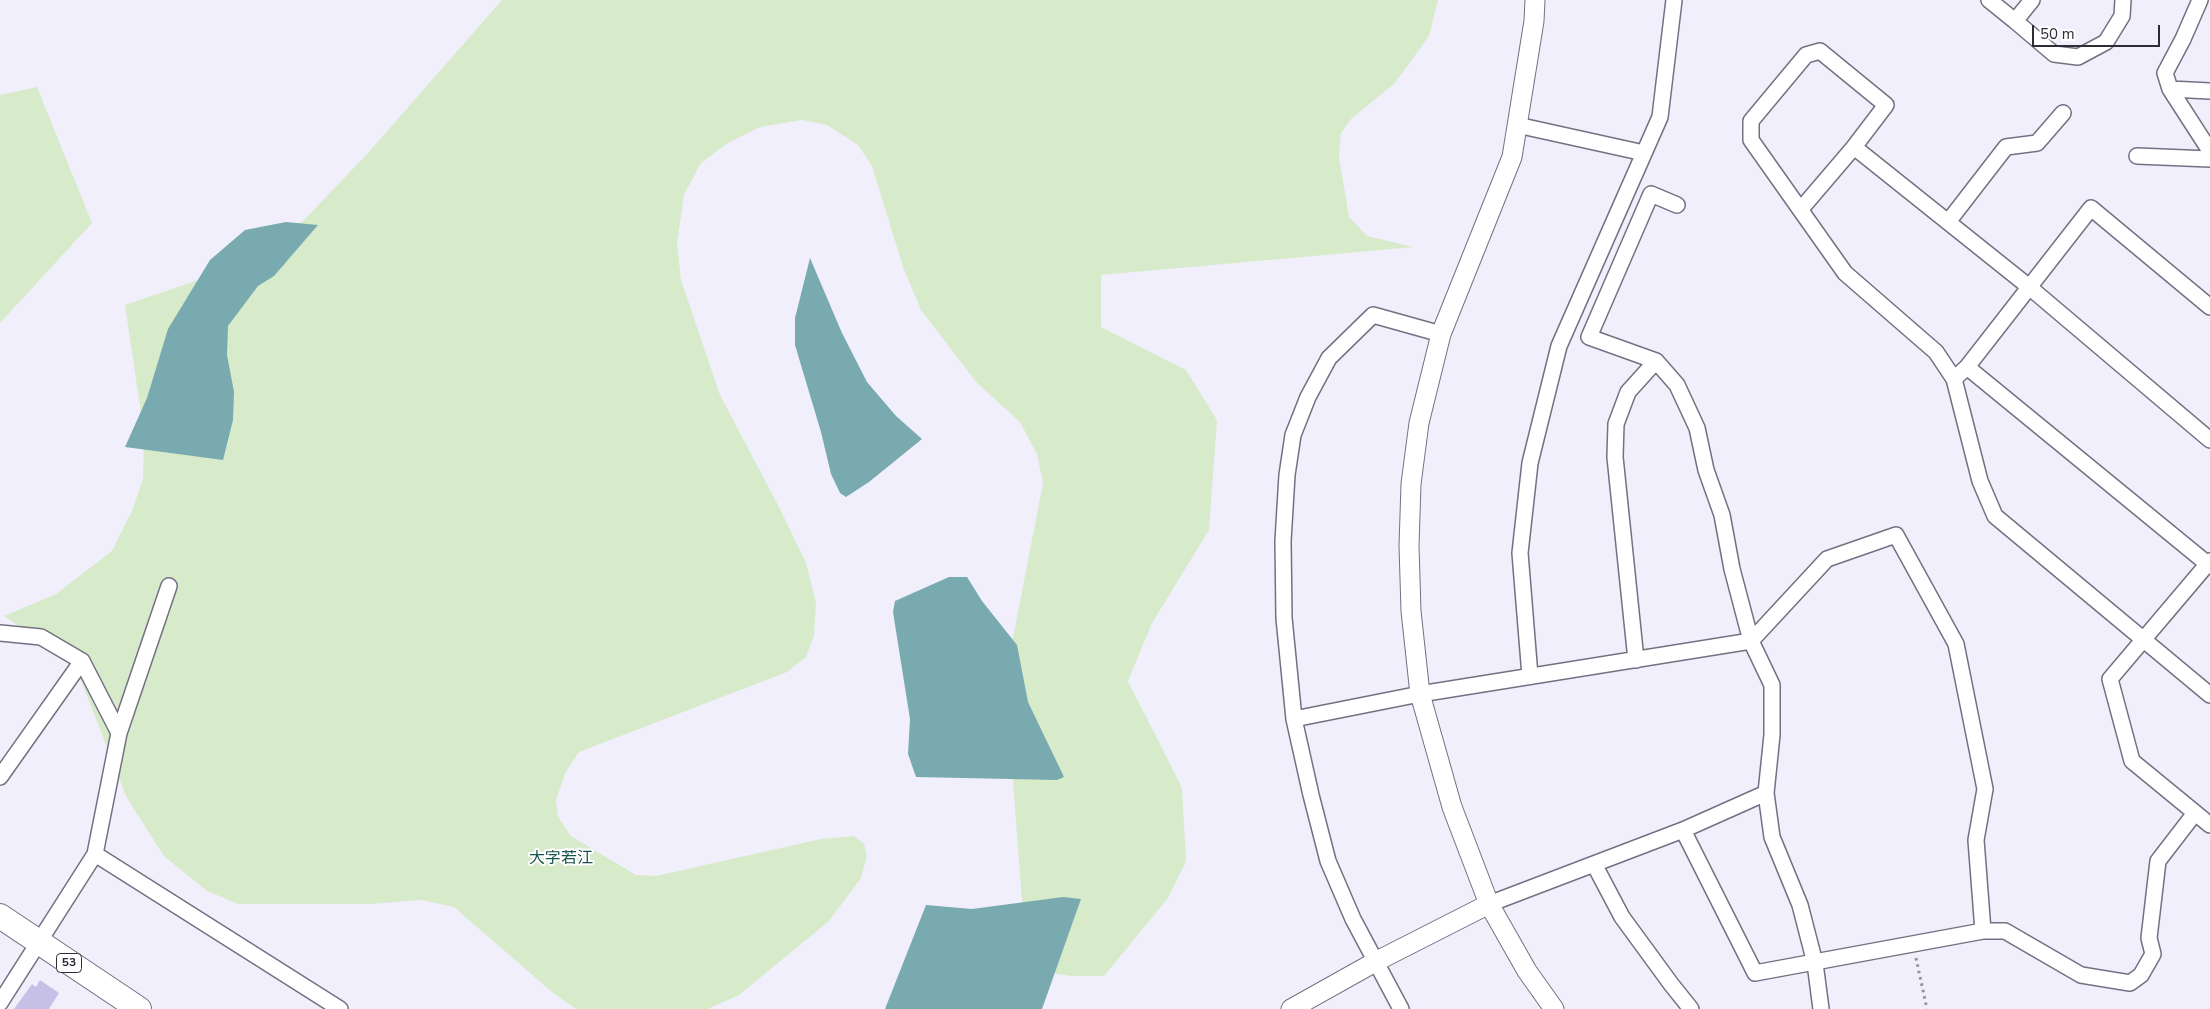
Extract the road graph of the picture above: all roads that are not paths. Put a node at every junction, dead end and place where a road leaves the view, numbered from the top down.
1 (1535, 0) edge
2 (1674, 0) edge
3 (1989, 0) edge
4 (2032, 0) edge
5 (2123, 0) edge
6 (2200, 0) edge
7 (2015, 21) junction
8 (2170, 89) junction
9 (2210, 91) edge
10 (2063, 113) dead end
11 (1517, 125) junction
12 (1854, 147) junction
13 (2210, 151) edge
14 (1644, 153) junction
15 (2137, 156) dead end
16 (2210, 159) edge
17 (1677, 205) dead end
18 (1801, 209) junction
19 (1948, 222) junction
20 (2028, 286) junction
21 (2210, 307) edge
22 (1441, 334) junction
23 (1656, 361) junction
24 (1967, 367) junction
25 (1954, 380) junction
26 (2210, 440) edge
27 (2209, 564) edge
28 (169, 586) dead end
29 (0, 633) edge
30 (2144, 640) junction
31 (1751, 641) junction
32 (1636, 660) junction
33 (82, 661) junction
34 (1530, 676) junction
35 (1420, 694) junction
36 (2210, 694) edge
37 (1294, 718) junction
38 (119, 734) junction
39 (0, 777) edge
40 (1766, 793) junction
41 (2195, 812) junction
42 (2210, 825) edge
43 (1683, 830) junction
44 (95, 854) junction
45 (1594, 864) junction
46 (1488, 904) junction
47 (0, 916) edge
48 (1983, 931) junction
49 (39, 943) junction
50 (1375, 962) junction
51 (1815, 963) junction
52 (0, 1003) edge
53 (139, 1009) edge
54 (340, 1009) edge
55 (1290, 1009) edge
56 (1401, 1009) edge
57 (1554, 1009) edge
58 (1691, 1009) edge
59 (1821, 1009) edge

1 - 11 street
2 - 14 street
3 - 7 street
4 - 7 street
5 - 7 street
6 - 8 street
8 - 9 street
8 - 13 street
10 - 19 street
11 - 14 street
11 - 22 street
12 - 18 street
12 - 18 street
12 - 19 street
14 - 34 street
15 - 16 street
17 - 23 street
18 - 25 street
19 - 20 street
20 - 21 street
20 - 24 street
20 - 26 street
22 - 35 street
22 - 37 street
23 - 31 street
23 - 32 street
24 - 25 street
24 - 27 street
25 - 30 street
27 - 30 street
28 - 38 street
29 - 33 street
30 - 36 street
30 - 41 street
31 - 32 street
31 - 40 street
31 - 48 street
32 - 34 street
33 - 38 street
33 - 39 street
34 - 35 street
35 - 37 street
35 - 46 street
37 - 50 street
38 - 44 street
40 - 43 street
40 - 51 street
41 - 42 street
41 - 48 street
43 - 45 street
43 - 51 street
44 - 49 street
44 - 54 street
45 - 46 street
45 - 58 street
46 - 50 street
46 - 57 street
47 - 49 main road, 53
48 - 51 street
49 - 52 street
49 - 53 main road, 53
50 - 55 street
50 - 56 street
51 - 59 street

